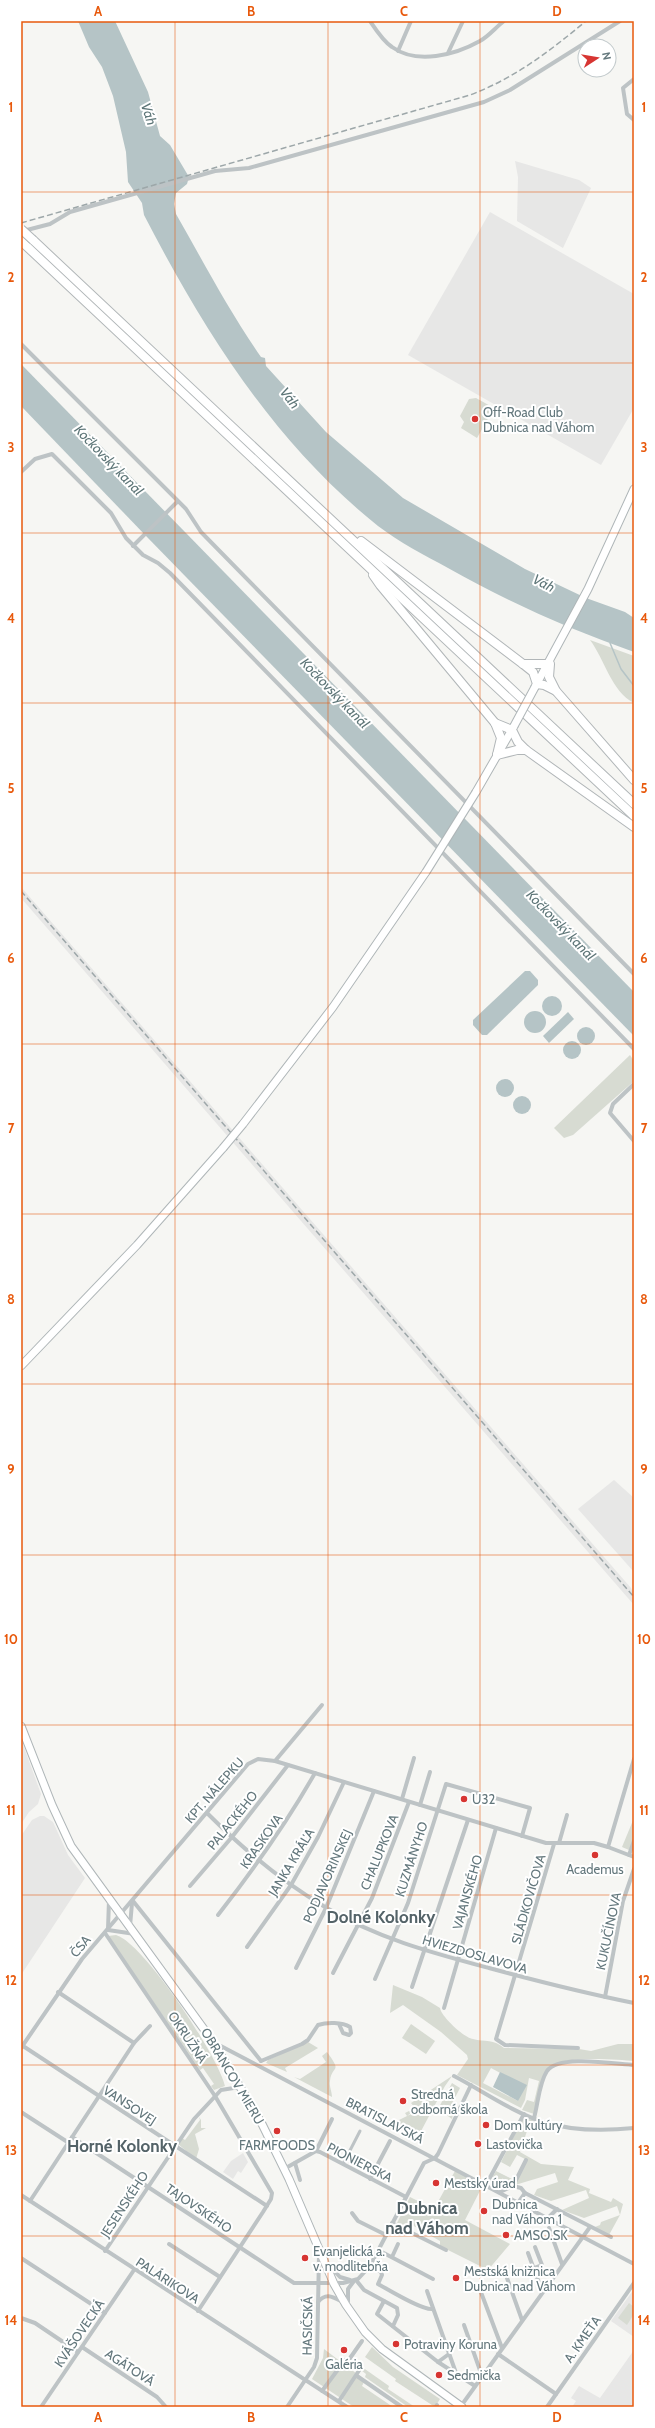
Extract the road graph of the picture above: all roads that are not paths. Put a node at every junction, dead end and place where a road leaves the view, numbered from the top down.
1 (370, 21) edge
2 (411, 21) edge
3 (456, 21) edge
4 (504, 21) edge
5 (620, 21) edge
6 (462, 22) edge
7 (398, 51) junction
8 (448, 54) junction
9 (634, 79) edge
10 (634, 120) edge
11 (21, 228) edge
12 (21, 232) edge
13 (22, 242) edge
14 (21, 344) edge
15 (21, 472) edge
16 (634, 489) edge
17 (177, 502) junction
18 (330, 518) junction
19 (133, 546) junction
20 (369, 567) junction
21 (551, 662) junction
22 (523, 664) junction
23 (536, 686) junction
24 (556, 691) junction
25 (495, 723) junction
26 (513, 728) junction
27 (526, 750) junction
28 (498, 755) junction
29 (634, 780) edge
30 (634, 804) edge
31 (634, 816) edge
32 (634, 828) edge
33 (634, 974) edge
34 (634, 1049) edge
35 (634, 1084) edge
36 (634, 1141) edge
37 (21, 1366) edge
38 (322, 1704) dead end
39 (21, 1726) edge
40 (414, 1758) dead end
41 (634, 1759) edge
42 (275, 1761) junction
43 (288, 1765) junction
44 (430, 1772) dead end
45 (315, 1774) junction
46 (344, 1782) junction
47 (374, 1791) junction
48 (402, 1800) junction
49 (409, 1802) junction
50 (420, 1805) junction
51 (438, 1810) junction
52 (207, 1813) junction
53 (567, 1815) dead end
54 (468, 1820) junction
55 (496, 1828) junction
56 (522, 1836) junction
57 (232, 1838) junction
58 (634, 1841) edge
59 (559, 1843) junction
60 (554, 1844) junction
61 (608, 1847) junction
62 (629, 1854) junction
63 (634, 1857) edge
64 (260, 1862) junction
65 (634, 1869) edge
66 (291, 1885) junction
67 (190, 1886) dead end
68 (109, 1898) junction
69 (133, 1901) junction
70 (326, 1908) junction
71 (121, 1915) junction
72 (218, 1915) dead end
73 (358, 1925) junction
74 (130, 1926) junction
75 (106, 1932) junction
76 (135, 1934) junction
77 (392, 1940) junction
78 (247, 1946) dead end
79 (424, 1950) junction
80 (458, 1960) junction
81 (296, 1968) dead end
82 (332, 1973) dead end
83 (516, 1976) junction
84 (375, 1979) dead end
85 (412, 1988) dead end
86 (58, 1992) junction
87 (605, 1997) junction
88 (634, 2003) edge
89 (444, 2008) dead end
90 (339, 2024) dead end
91 (150, 2026) dead end
92 (134, 2043) junction
93 (214, 2043) junction
94 (22, 2047) edge
95 (578, 2048) dead end
96 (261, 2061) junction
97 (634, 2065) edge
98 (260, 2066) junction
99 (454, 2076) dead end
100 (471, 2085) junction
101 (240, 2087) junction
102 (99, 2096) junction
103 (215, 2096) junction
104 (21, 2112) edge
105 (524, 2114) junction
106 (534, 2118) junction
107 (332, 2119) dead end
108 (634, 2128) edge
109 (360, 2131) dead end
110 (72, 2137) junction
111 (390, 2141) dead end
112 (68, 2143) junction
113 (175, 2146) junction
114 (421, 2150) junction
115 (316, 2152) junction
116 (435, 2158) junction
117 (526, 2160) dead end
118 (295, 2163) junction
119 (424, 2163) junction
120 (343, 2164) junction
121 (284, 2169) junction
122 (370, 2179) junction
123 (300, 2180) dead end
124 (486, 2185) junction
125 (513, 2186) junction
126 (148, 2187) junction
127 (500, 2192) junction
128 (525, 2193) junction
129 (21, 2195) edge
130 (406, 2197) junction
131 (30, 2201) junction
132 (518, 2203) junction
133 (267, 2206) junction
134 (557, 2210) junction
135 (352, 2213) dead end
136 (548, 2218) junction
137 (392, 2223) junction
138 (590, 2227) junction
139 (549, 2228) dead end
140 (386, 2235) junction
141 (582, 2236) junction
142 (611, 2237) dead end
143 (169, 2244) dead end
144 (398, 2244) dead end
145 (535, 2247) dead end
146 (240, 2248) junction
147 (319, 2249) junction
148 (378, 2250) junction
149 (446, 2250) dead end
150 (105, 2251) junction
151 (528, 2253) dead end
152 (392, 2257) junction
153 (21, 2258) edge
154 (323, 2259) junction
155 (562, 2264) junction
156 (634, 2264) edge
157 (370, 2266) junction
158 (534, 2268) junction
159 (134, 2270) junction
160 (220, 2277) junction
161 (507, 2278) dead end
162 (432, 2279) dead end
163 (355, 2280) junction
164 (634, 2283) edge
165 (318, 2284) junction
166 (334, 2284) junction
167 (479, 2287) dead end
168 (427, 2291) dead end
169 (542, 2291) junction
170 (384, 2301) junction
171 (318, 2302) junction
172 (346, 2306) junction
173 (433, 2309) junction
174 (198, 2311) junction
175 (105, 2313) junction
176 (21, 2318) edge
177 (522, 2320) junction
178 (464, 2325) dead end
179 (393, 2326) junction
180 (362, 2341) dead end
181 (82, 2347) junction
182 (502, 2348) junction
183 (78, 2352) junction
184 (449, 2354) junction
185 (498, 2354) junction
186 (348, 2361) junction
187 (438, 2362) junction
188 (456, 2373) junction
189 (356, 2376) junction
190 (482, 2376) junction
191 (305, 2380) junction
192 (474, 2386) junction
193 (322, 2391) junction
194 (556, 2394) junction
195 (339, 2402) junction
196 (462, 2406) edge
197 (41, 2407) edge
198 (166, 2407) edge
199 (287, 2407) edge
200 (347, 2407) edge
201 (402, 2407) edge
202 (547, 2407) edge

1 - 7 street
2 - 7 street
3 - 6 street
4 - 8 street
5 - 12 street
6 - 8 street
7 - 8 street
9 - 10 street
11 - 18 highway, bridge
13 - 20 highway
14 - 17 street
15 - 19 street
16 - 21 main road
17 - 19 street
17 - 33 street
18 - 22 highway
18 - 30 highway
19 - 34 street
20 - 25 highway
20 - 31 highway
21 - 22 highway
21 - 23 main road
21 - 24 highway
22 - 23 highway
23 - 24 highway
23 - 26 main road, bridge
24 - 29 highway
25 - 26 highway
25 - 28 highway
26 - 27 highway
26 - 28 main road
27 - 28 highway
27 - 32 highway
28 - 37 main road, bridge
35 - 36 street
38 - 42 street
39 - 68 main road, OBRANCOV MIERU
40 - 48 street
41 - 61 street
42 - 43 street, KPT. NÁLEPKU
42 - 52 street, KPT. NÁLEPKU
43 - 45 street, KPT. NÁLEPKU
43 - 57 street, PALACKÉHO
44 - 50 street
45 - 46 street, KPT. NÁLEPKU
45 - 64 street, KRASKOVA
46 - 47 street, KPT. NÁLEPKU
46 - 66 street, JANKA KRÁĽA
47 - 48 street, KPT. NÁLEPKU
47 - 70 street, PODJAVORINSKEJ
48 - 49 street, KPT. NÁLEPKU
49 - 50 street, KPT. NÁLEPKU
49 - 73 street, CHALUPKOVA
50 - 51 street, KPT. NÁLEPKU
51 - 54 street, KPT. NÁLEPKU
51 - 56 street, KUZMÁNYHO
51 - 77 street, KUZMÁNYHO
52 - 57 street, HVIEZDOSLAVOVA
52 - 69 street, KPT. NÁLEPKU
53 - 59 street
54 - 55 street, KPT. NÁLEPKU
54 - 79 street
55 - 56 street, KPT. NÁLEPKU
55 - 80 street, VAJANSKÉHO
56 - 60 street, KPT. NÁLEPKU
57 - 64 street, HVIEZDOSLAVOVA
57 - 67 street, PALACKÉHO
58 - 62 street
59 - 60 street
59 - 61 street
60 - 83 street, SLÁDKOVIČOVA
61 - 62 street
62 - 63 street
64 - 66 street, HVIEZDOSLAVOVA
64 - 72 street, KRASKOVA
65 - 87 street, KUKUČÍNOVA
66 - 70 street, HVIEZDOSLAVOVA
66 - 78 street, JANKA KRÁĽA
68 - 71 main road, OBRANCOV MIERU
68 - 75 street
69 - 71 street, KPT. NÁLEPKU
69 - 74 street
69 - 96 street
70 - 73 street, HVIEZDOSLAVOVA
70 - 81 street, PODJAVORINSKEJ
71 - 74 main road, OBRANCOV MIERU
71 - 75 street, ČSA
73 - 77 street, HVIEZDOSLAVOVA
73 - 82 street, CHALUPKOVA
74 - 76 main road, OBRANCOV MIERU
75 - 76 street
75 - 86 street, ČSA
75 - 103 street, OKRUŽNÁ
76 - 93 main road, OBRANCOV MIERU
77 - 79 street, HVIEZDOSLAVOVA
77 - 84 street, KUZMÁNYHO
79 - 80 street, HVIEZDOSLAVOVA
79 - 85 street
80 - 83 street, HVIEZDOSLAVOVA
80 - 89 street, VAJANSKÉHO
83 - 87 street, HVIEZDOSLAVOVA
83 - 95 street, SLÁDKOVIČOVA
86 - 92 street
86 - 94 street, ČSA
87 - 88 street, HVIEZDOSLAVOVA
90 - 96 street
91 - 92 street
92 - 102 street
93 - 98 street, BRATISLAVSKÁ
93 - 101 main road, OBRANCOV MIERU
94 - 102 street, VANSOVEJ
96 - 98 street
97 - 106 street
98 - 114 street, BRATISLAVSKÁ
99 - 100 street
100 - 105 street
100 - 116 street
101 - 103 street, JESENSKÉHO
101 - 121 main road, OBRANCOV MIERU
102 - 110 street
102 - 113 street, VANSOVEJ
103 - 113 street, JESENSKÉHO
103 - 133 street, OKRUŽNÁ
104 - 112 street
105 - 106 street
105 - 124 street
106 - 108 street
107 - 115 street, BRATISLAVSKÁ
109 - 120 street, BRATISLAVSKÁ
110 - 112 street
110 - 126 street, TAJOVSKÉHO
111 - 122 street, BRATISLAVSKÁ
112 - 131 street
113 - 126 street, JESENSKÉHO
113 - 133 street, VANSOVEJ
114 - 116 street, BRATISLAVSKÁ
114 - 119 street
115 - 118 street, PIONIERSKA
115 - 120 street, PIONIERSKA
116 - 119 street
116 - 124 street, BRATISLAVSKÁ
117 - 125 street
118 - 121 street, PIONIERSKA
118 - 123 street
119 - 130 street
120 - 122 street, PIONIERSKA
121 - 147 main road, OBRANCOV MIERU
122 - 130 street, PIONIERSKA
124 - 127 street, BRATISLAVSKÁ
125 - 127 street
125 - 128 street
126 - 146 street, TAJOVSKÉHO
126 - 150 street, JESENSKÉHO
127 - 132 street, BRATISLAVSKÁ
128 - 132 street
128 - 134 street
129 - 131 street, PALÁRIKOVA
130 - 137 street
131 - 150 street, PALÁRIKOVA
132 - 136 street, BRATISLAVSKÁ
133 - 146 street, OKRUŽNÁ
134 - 136 street
134 - 138 street
135 - 140 street
136 - 141 street, BRATISLAVSKÁ
137 - 140 street
137 - 149 street
138 - 141 street
138 - 142 street
139 - 155 street
140 - 148 street
141 - 155 street
141 - 156 street, BRATISLAVSKÁ
143 - 160 street
144 - 152 street
145 - 158 street
146 - 160 street, OKRUŽNÁ
146 - 165 street, TAJOVSKÉHO
147 - 154 main road, OBRANCOV MIERU
147 - 165 street, HASIČSKÁ
148 - 152 street
148 - 157 street
150 - 159 street, PALÁRIKOVA
151 - 158 street
152 - 162 street
153 - 175 street
154 - 163 street
154 - 166 main road, OBRANCOV MIERU
155 - 169 street
157 - 163 street
157 - 173 street
158 - 169 street
159 - 174 street, PALÁRIKOVA
159 - 175 street, KVÁŠOVECKÁ
160 - 174 street, OKRUŽNÁ
161 - 177 street
163 - 166 street
163 - 170 street
163 - 172 street
164 - 194 street, A. KMEŤA
165 - 166 street, TAJOVSKÉHO
165 - 171 street, HASIČSKÁ
166 - 172 main road, OBRANCOV MIERU
167 - 182 street
168 - 173 street
169 - 177 street
170 - 179 street
170 - 179 street
171 - 172 street
171 - 191 street, HASIČSKÁ
172 - 196 main road, OBRANCOV MIERU
173 - 184 street
174 - 191 street, PALÁRIKOVA
175 - 181 street, KVÁŠOVECKÁ
176 - 183 street
177 - 182 street
178 - 190 street
179 - 187 street
180 - 186 street
181 - 183 street, KVÁŠOVECKÁ
181 - 198 street, AGÁTOVÁ
182 - 185 street
183 - 197 street, KVÁŠOVECKÁ
184 - 187 street
184 - 188 street
185 - 190 street
185 - 194 street
186 - 189 street
186 - 193 street
187 - 188 street
188 - 192 street
189 - 195 street
189 - 201 street
190 - 192 street
191 - 193 street, PALÁRIKOVA
191 - 199 street, HASIČSKÁ
192 - 196 street
193 - 195 street, PALÁRIKOVA
194 - 202 street, A. KMEŤA
195 - 200 street, PALÁRIKOVA

